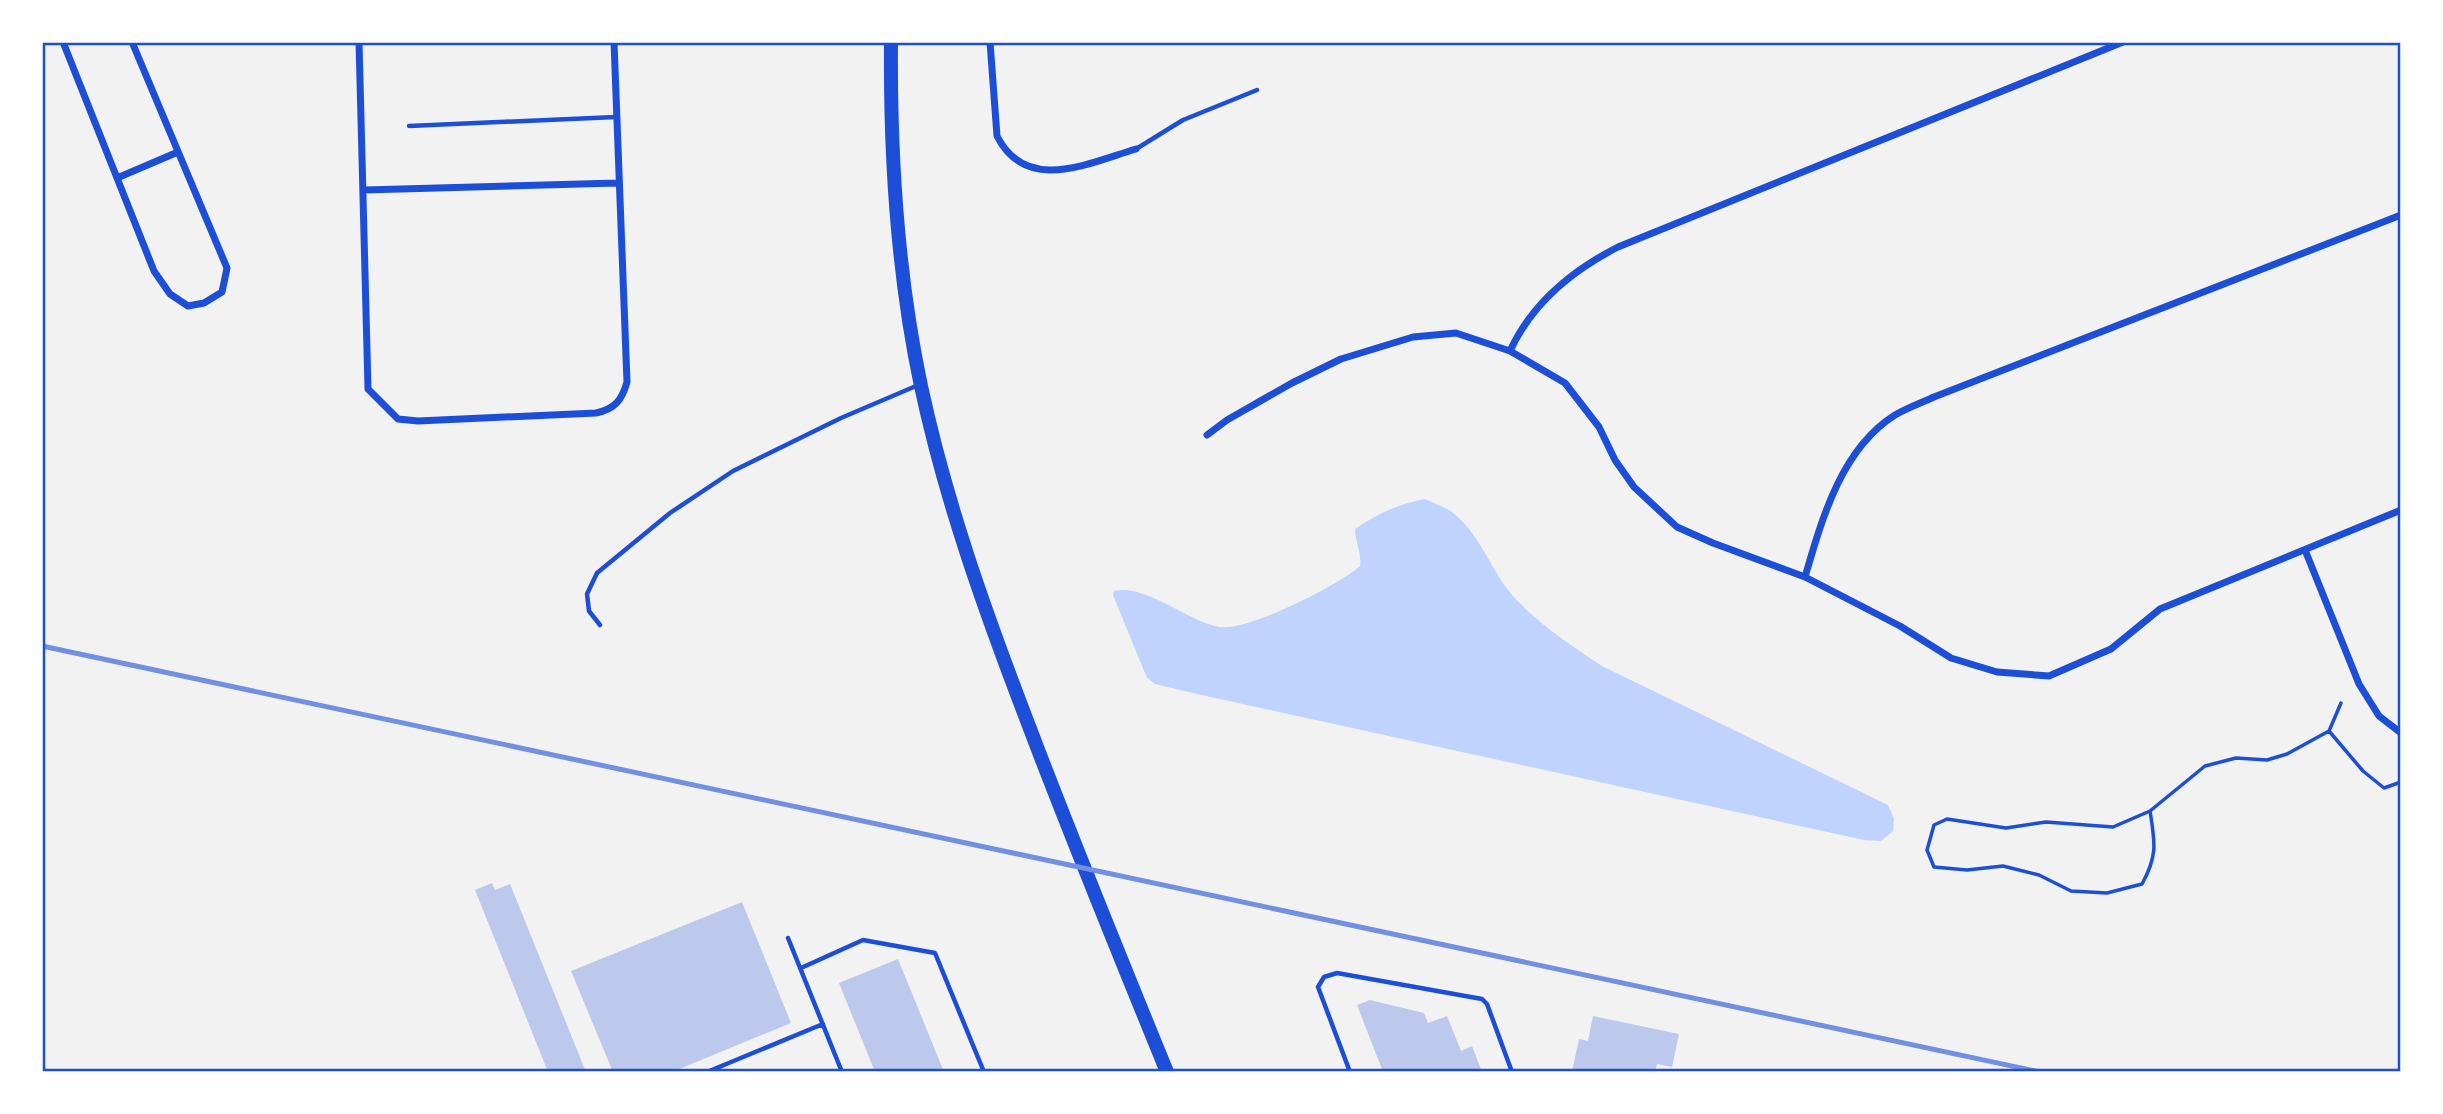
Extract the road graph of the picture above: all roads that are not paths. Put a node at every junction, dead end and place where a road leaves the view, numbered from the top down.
1 (63, 42) edge
2 (132, 42) edge
3 (359, 42) edge
4 (614, 42) edge
5 (891, 42) edge
6 (990, 42) edge
7 (2123, 42) edge
8 (1257, 90) dead end
9 (615, 117) junction
10 (409, 126) dead end
11 (1136, 149) joint
12 (178, 152) junction
13 (117, 178) junction
14 (617, 183) junction
15 (364, 190) junction
16 (2401, 215) edge
17 (1510, 351) junction
18 (920, 384) junction
19 (1207, 435) dead end
20 (2401, 510) edge
21 (2305, 550) junction
22 (1805, 577) junction
23 (600, 625) dead end
24 (2401, 733) edge
25 (788, 938) dead end
26 (801, 968) junction
27 (823, 1024) junction
28 (707, 1072) edge
29 (842, 1072) edge
30 (984, 1072) edge
31 (1167, 1072) edge
32 (1350, 1072) edge
33 (1512, 1072) edge

1 - 13 street
2 - 12 street
3 - 15 street
4 - 9 street
5 - 18 main road
6 - 11 street
7 - 17 street
8 - 11 lane
9 - 10 lane
9 - 14 street
12 - 13 street
12 - 13 street
14 - 15 street
14 - 15 street
16 - 22 street
17 - 19 street
17 - 22 street
18 - 23 lane
18 - 31 main road
20 - 21 street
21 - 22 street
21 - 24 street
25 - 26 lane
26 - 27 lane
26 - 30 lane
27 - 28 lane
27 - 29 lane
32 - 33 lane

